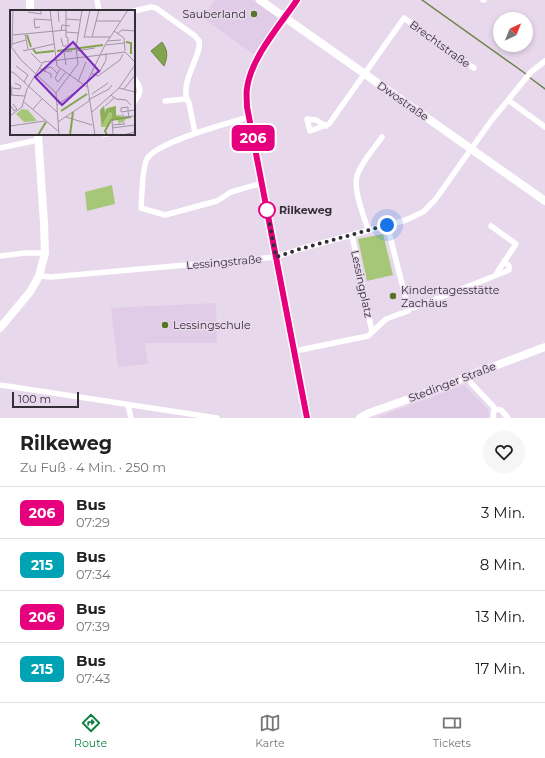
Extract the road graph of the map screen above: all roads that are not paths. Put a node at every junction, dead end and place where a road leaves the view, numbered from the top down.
1 (97, 0) edge
2 (260, 0) edge
3 (297, 0) edge
4 (99, 10) edge
5 (135, 11) edge
6 (285, 17) junction
7 (545, 61) edge
8 (474, 68) dead end
9 (365, 74) junction
10 (135, 79) edge
11 (186, 99) junction
12 (508, 100) junction
13 (135, 101) edge
14 (165, 101) dead end
15 (249, 117) junction
16 (326, 126) dead end
17 (545, 127) edge
18 (195, 133) junction
19 (38, 137) edge
20 (382, 137) dead end
21 (0, 148) edge
22 (470, 148) junction
23 (262, 183) junction
24 (545, 202) edge
25 (387, 225) junction
26 (491, 226) dead end
27 (368, 230) junction
28 (352, 235) junction
29 (45, 253) junction
30 (0, 256) edge
31 (276, 257) junction
32 (504, 261) junction
33 (496, 275) junction
34 (39, 276) junction
35 (410, 308) junction
36 (0, 328) edge
37 (372, 332) junction
38 (545, 347) edge
39 (295, 351) junction
40 (468, 376) junction
41 (0, 385) edge
42 (128, 405) junction
43 (494, 410) junction
44 (131, 418) edge
45 (217, 418) edge
46 (307, 418) edge
47 (360, 418) edge
48 (493, 418) edge
49 (508, 418) edge

1 - 4 street
2 - 6 street, Dwostraße
3 - 6 street
5 - 11 street
6 - 9 street, Dwostraße
6 - 15 street
7 - 12 street, Lessingstraße
8 - 9 street, Brechtstraße
9 - 16 street
9 - 22 street, Dwostraße
10 - 13 street
11 - 14 street
11 - 18 street
12 - 17 street
12 - 22 street, Lessingstraße
15 - 18 street
15 - 23 street
18 - 23 street
19 - 21 street
19 - 29 street
20 - 27 street
22 - 24 street, Dwostraße
22 - 25 street, Lessingstraße
23 - 31 street
25 - 27 street, Lessingstraße
25 - 35 street
26 - 32 street
27 - 28 street, Lessingstraße
28 - 31 street, Lessingstraße
28 - 37 street, Lessingplatz
29 - 30 street
29 - 34 street
31 - 34 street, Lessingstraße
31 - 39 street
32 - 33 street
32 - 33 street
33 - 35 street
34 - 36 street
35 - 37 street
37 - 39 street
38 - 40 street, Stedinger Straße
39 - 46 street
40 - 43 street
40 - 47 street, Stedinger Straße
41 - 42 street
42 - 44 street
42 - 45 street
43 - 48 street
43 - 49 street

